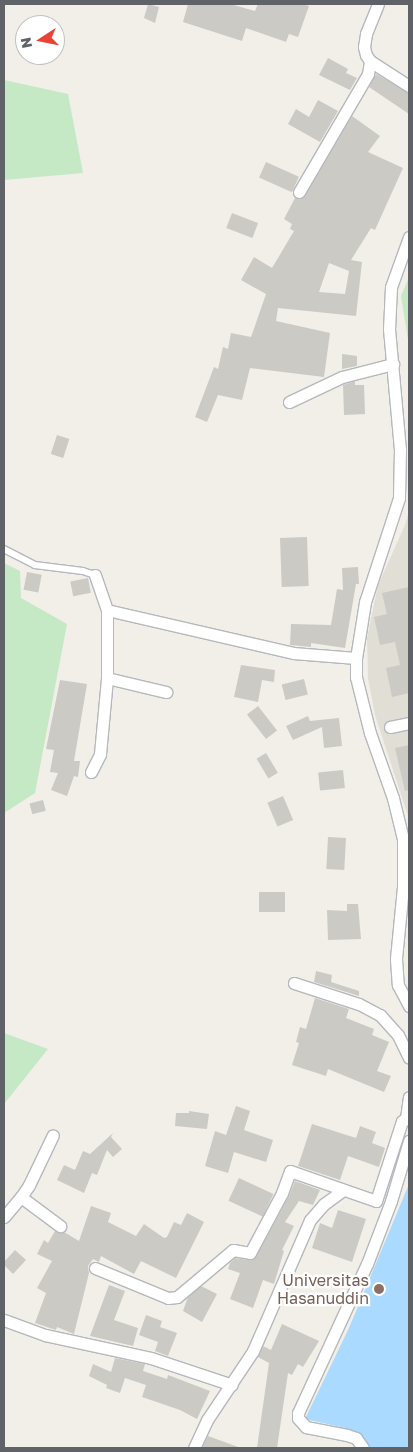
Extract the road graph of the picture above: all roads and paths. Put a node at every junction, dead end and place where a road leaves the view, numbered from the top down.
1 (378, 4) edge
2 (370, 60) junction
3 (409, 86) edge
4 (298, 192) dead end
5 (409, 237) edge
6 (393, 364) junction
7 (289, 402) dead end
8 (4, 549) edge
9 (95, 575) joint
10 (107, 610) junction
11 (347, 656) junction
12 (107, 678) junction
13 (166, 692) dead end
14 (409, 723) edge
15 (390, 727) dead end
16 (92, 772) dead end
17 (294, 983) dead end
18 (409, 1006) edge
19 (409, 1058) edge
20 (409, 1097) edge
21 (408, 1118) edge
22 (53, 1135) dead end
23 (409, 1142) edge
24 (343, 1190) junction
25 (21, 1197) junction
26 (4, 1217) edge
27 (60, 1226) dead end
28 (95, 1268) dead end
29 (4, 1320) edge
30 (232, 1385) junction
31 (194, 1448) edge
32 (363, 1448) edge

1 - 2 street
2 - 3 street
2 - 4 street
5 - 6 street
6 - 7 street
6 - 11 street
8 - 9 lane
9 - 10 street
10 - 11 street
10 - 12 street
11 - 18 street
12 - 13 street
12 - 16 street
14 - 15 street
17 - 19 street
20 - 21 street
21 - 24 street
22 - 25 street
23 - 32 street
24 - 28 street
24 - 30 street
25 - 26 street
25 - 27 street
29 - 30 street
30 - 31 street

